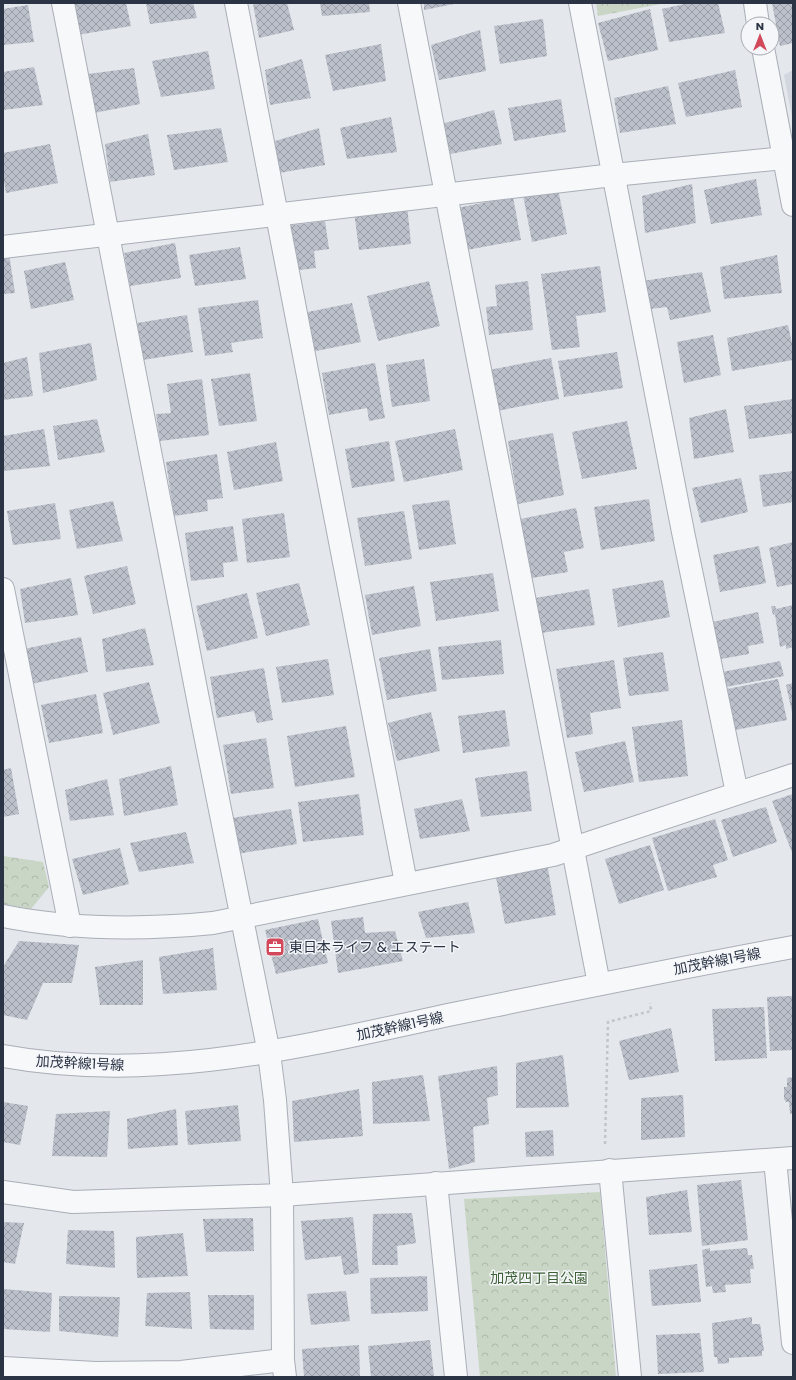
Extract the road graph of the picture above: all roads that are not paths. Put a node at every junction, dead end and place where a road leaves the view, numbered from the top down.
1 (63, 3) edge
2 (236, 3) edge
3 (409, 3) edge
4 (580, 3) edge
5 (755, 3) edge
6 (757, 16) edge
7 (765, 56) edge
8 (784, 158) junction
9 (613, 175) junction
10 (445, 196) junction
11 (793, 205) edge
12 (276, 215) junction
13 (107, 233) junction
14 (3, 247) edge
15 (3, 589) edge
16 (7, 629) edge
17 (793, 775) edge
18 (737, 793) junction
19 (574, 848) junction
20 (406, 883) junction
21 (3, 916) edge
22 (242, 918) junction
23 (70, 926) junction
24 (793, 947) edge
25 (599, 984) junction
26 (269, 1053) junction
27 (3, 1056) edge
28 (784, 1159) edge
29 (610, 1170) junction
30 (436, 1182) junction
31 (3, 1192) edge
32 (282, 1195) junction
33 (793, 1343) edge
34 (3, 1368) edge
35 (284, 1368) edge
36 (456, 1377) edge
37 (630, 1377) edge

1 - 13 street
2 - 12 street
3 - 10 street
4 - 9 street
5 - 6 street
7 - 8 street
8 - 9 street
8 - 11 street
9 - 10 street
9 - 18 street
10 - 12 street
10 - 19 street
12 - 13 street
12 - 20 street
13 - 14 street
13 - 22 street
15 - 16 street
16 - 23 street
17 - 18 street
18 - 19 street
19 - 20 street
19 - 25 street
20 - 22 street
21 - 23 street
22 - 23 street
22 - 26 street
24 - 25 street, 加茂幹線1号線
25 - 26 street, 加茂幹線1号線
26 - 27 street, 加茂幹線1号線
26 - 32 street
28 - 29 street
28 - 33 street
29 - 30 street
29 - 37 street
30 - 32 street
30 - 36 street
31 - 32 street
32 - 35 street
34 - 35 street

